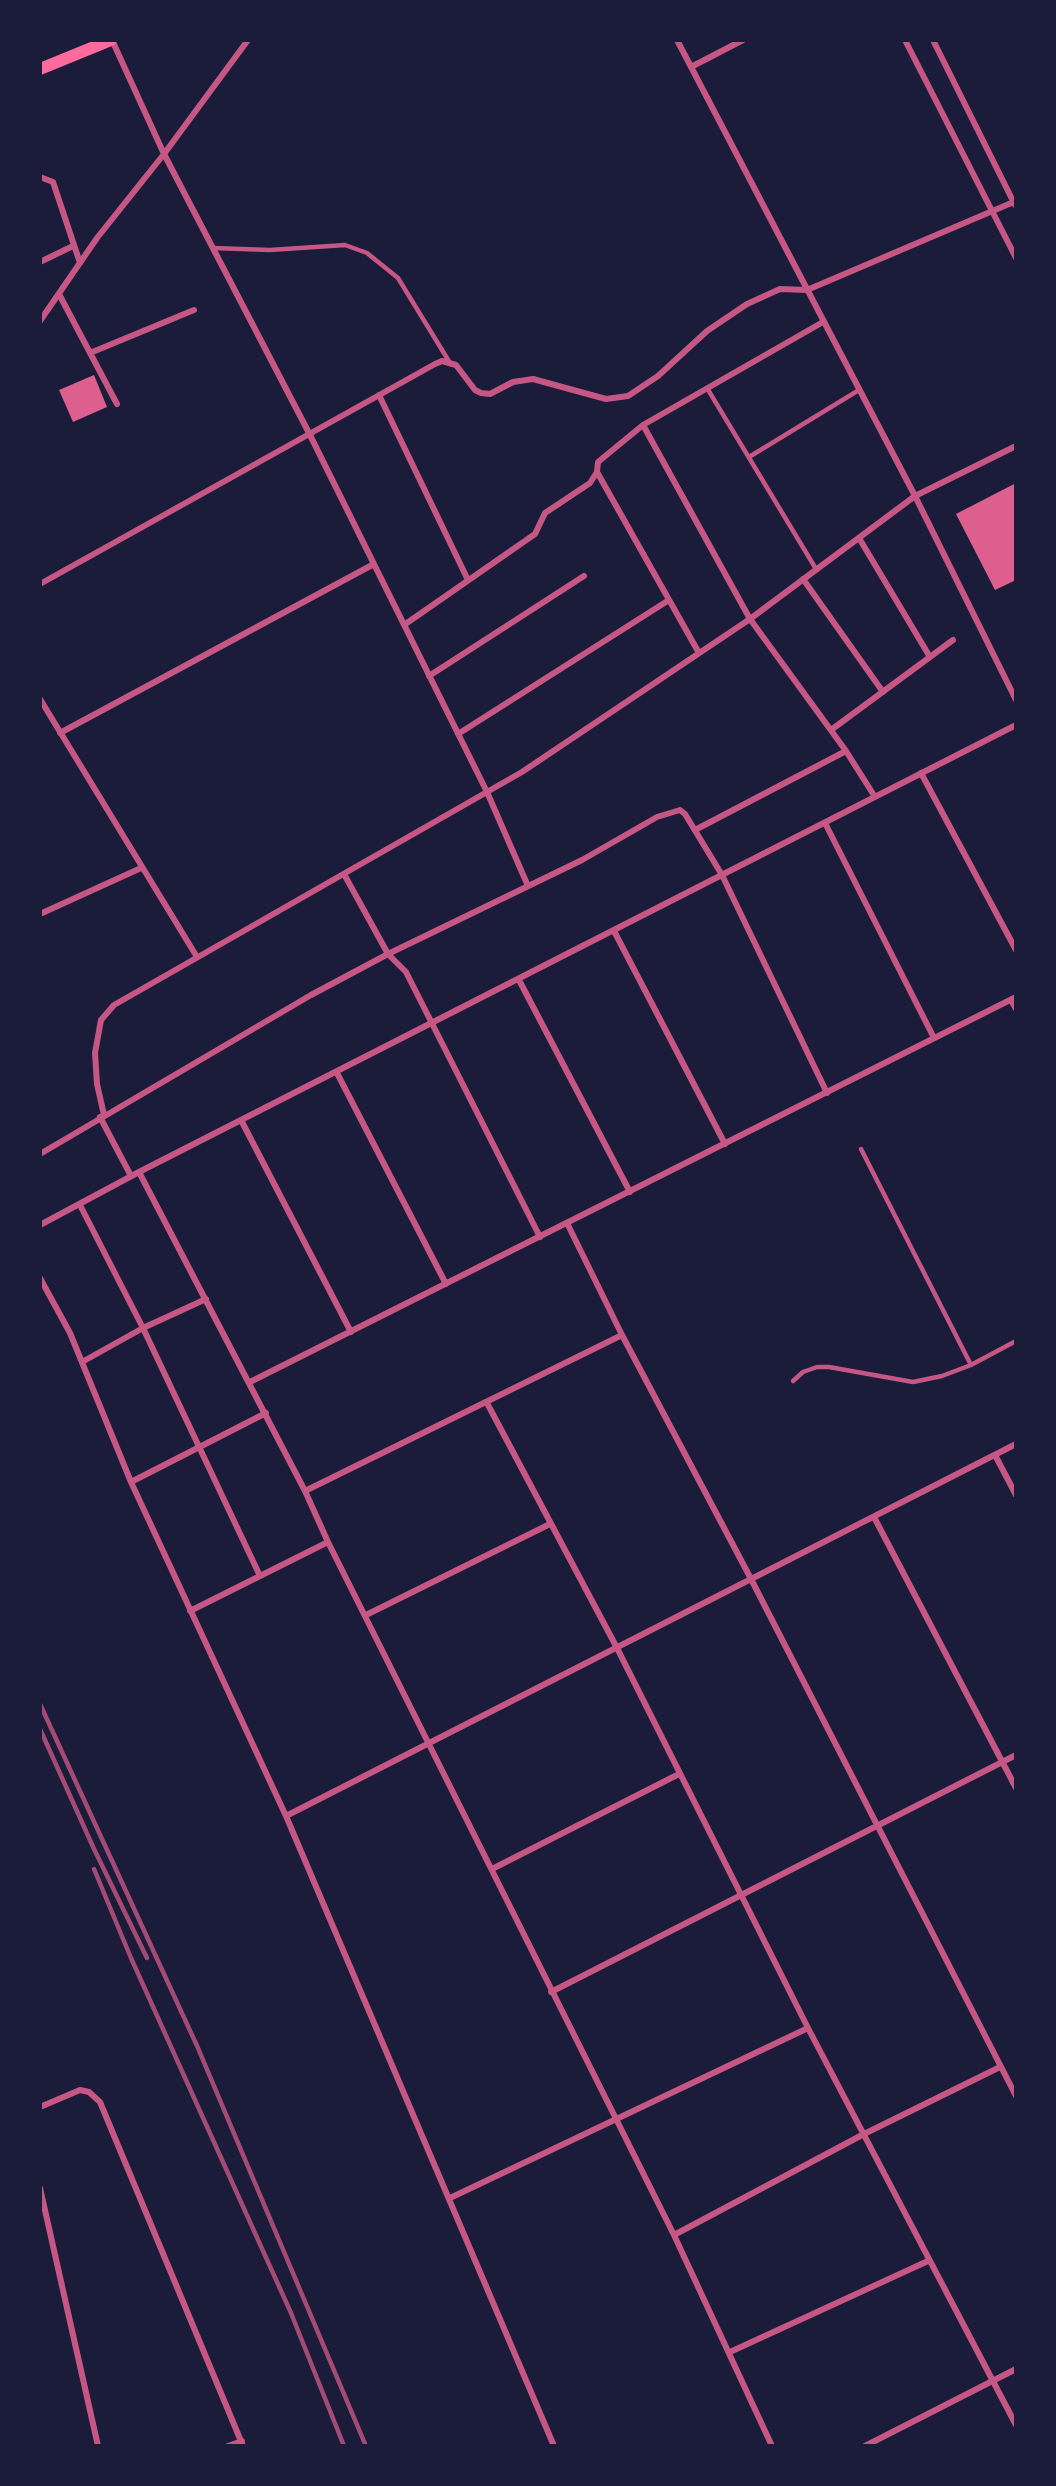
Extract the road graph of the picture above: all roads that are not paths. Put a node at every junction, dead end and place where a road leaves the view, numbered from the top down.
1 (248, 40) edge
2 (677, 40) edge
3 (743, 40) edge
4 (905, 40) edge
5 (933, 40) edge
6 (107, 41) edge
7 (691, 68) junction
8 (40, 69) edge
9 (164, 154) junction
10 (40, 177) edge
11 (1015, 203) edge
12 (992, 212) junction
13 (73, 246) junction
14 (213, 248) junction
15 (1016, 258) edge
16 (40, 262) edge
17 (80, 263) junction
18 (807, 290) junction
19 (59, 294) junction
20 (194, 310) dead end
21 (40, 321) edge
22 (823, 322) junction
23 (90, 353) junction
24 (450, 363) junction
25 (707, 388) junction
26 (859, 390) junction
27 (379, 395) junction
28 (117, 404) dead end
29 (643, 425) junction
30 (309, 433) junction
31 (1016, 446) edge
32 (749, 458) junction
33 (597, 472) junction
34 (915, 496) junction
35 (859, 538) junction
36 (374, 564) junction
37 (816, 569) junction
38 (584, 576) dead end
39 (467, 578) junction
40 (803, 579) junction
41 (40, 584) edge
42 (669, 600) junction
43 (750, 619) junction
44 (404, 625) junction
45 (953, 640) dead end
46 (699, 653) junction
47 (930, 657) junction
48 (429, 676) junction
49 (883, 692) junction
50 (40, 699) edge
51 (1016, 700) edge
52 (1016, 725) edge
53 (831, 730) junction
54 (60, 733) junction
55 (458, 734) junction
56 (846, 751) junction
57 (921, 773) junction
58 (487, 792) junction
59 (875, 797) junction
60 (825, 823) junction
61 (695, 830) junction
62 (141, 868) junction
63 (344, 874) junction
64 (722, 875) junction
65 (528, 886) junction
66 (40, 914) edge
67 (614, 931) junction
68 (1016, 950) edge
69 (388, 954) junction
70 (197, 957) junction
71 (519, 980) junction
72 (1013, 998) edge
73 (1016, 1009) edge
74 (432, 1024) junction
75 (934, 1038) junction
76 (337, 1073) junction
77 (827, 1093) junction
78 (102, 1116) junction
79 (241, 1120) junction
80 (725, 1143) junction
81 (861, 1149) dead end
82 (40, 1154) edge
83 (139, 1172) junction
84 (131, 1176) junction
85 (630, 1192) junction
86 (80, 1205) junction
87 (567, 1223) junction
88 (40, 1225) edge
89 (540, 1237) junction
90 (40, 1278) edge
91 (446, 1284) junction
92 (206, 1299) junction
93 (142, 1328) junction
94 (351, 1332) junction
95 (622, 1335) junction
96 (1016, 1341) edge
97 (82, 1362) junction
98 (971, 1365) junction
99 (793, 1381) dead end
100 (250, 1383) junction
101 (487, 1403) junction
102 (266, 1413) junction
103 (1016, 1444) edge
104 (199, 1446) junction
105 (995, 1455) junction
106 (131, 1482) junction
107 (305, 1491) junction
108 (1016, 1495) edge
109 (874, 1517) junction
110 (549, 1524) junction
111 (328, 1542) junction
112 (260, 1576) junction
113 (750, 1577) junction
114 (190, 1611) junction
115 (366, 1616) junction
116 (617, 1648) junction
117 (430, 1744) junction
118 (1016, 1755) edge
119 (1002, 1762) junction
120 (679, 1774) junction
121 (1016, 1788) edge
122 (286, 1816) junction
123 (877, 1826) junction
124 (492, 1869) junction
125 (742, 1894) junction
126 (551, 1992) junction
127 (807, 2028) junction
128 (1000, 2067) junction
129 (1016, 2096) edge
130 (40, 2107) edge
131 (616, 2118) junction
132 (864, 2134) junction
133 (40, 2188) edge
134 (450, 2198) junction
135 (674, 2235) junction
136 (928, 2261) junction
137 (730, 2352) junction
138 (1016, 2369) edge
139 (993, 2382) junction
140 (1016, 2425) edge
141 (242, 2443) edge
142 (98, 2445) edge
143 (228, 2445) edge
144 (554, 2445) edge
145 (772, 2445) edge
146 (865, 2445) edge

1 - 9 street
2 - 7 street
3 - 7 street
4 - 12 street
5 - 11 street
6 - 8 main road
6 - 9 street
7 - 18 street
9 - 14 street
9 - 17 street
10 - 13 street
11 - 12 street
12 - 15 street
12 - 18 street
13 - 16 street
13 - 17 street
14 - 24 lane
14 - 30 street
17 - 19 street
18 - 22 street
18 - 24 street
19 - 21 street
19 - 23 street
20 - 23 street
22 - 25 street
22 - 26 street
23 - 28 street
24 - 27 street
25 - 29 street
25 - 32 lane
26 - 32 lane
26 - 34 street
27 - 30 street
27 - 39 street
29 - 33 street
29 - 43 street
30 - 36 street
30 - 41 street
31 - 34 street
32 - 37 lane
33 - 39 street
33 - 42 street
34 - 35 street
34 - 51 street
35 - 37 street
35 - 47 street
36 - 44 street
36 - 54 street
37 - 40 street
38 - 48 street
39 - 44 street
40 - 43 street
40 - 49 street
42 - 46 street
42 - 55 street
43 - 46 street
43 - 53 street
44 - 48 street
45 - 47 street
46 - 58 street
47 - 49 street
48 - 55 street
49 - 53 street
50 - 54 street
52 - 57 street
53 - 56 street
54 - 62 street
55 - 58 street
56 - 59 street
56 - 61 street
57 - 59 street
57 - 68 street
58 - 63 street
58 - 65 street
59 - 60 street
60 - 64 street
60 - 75 street
61 - 64 street
61 - 65 street
62 - 66 street
62 - 70 street
63 - 69 street
63 - 70 street
64 - 67 street
64 - 77 street
65 - 69 street
67 - 71 street
67 - 80 street
69 - 74 street
69 - 78 street
70 - 78 street
71 - 74 street
71 - 85 street
72 - 73 street
72 - 75 street
74 - 76 street
74 - 89 street
75 - 77 street
76 - 79 street
76 - 91 street
77 - 80 street
78 - 82 street
78 - 84 street
79 - 83 street
79 - 94 street
80 - 85 street
81 - 98 lane
83 - 84 street
83 - 92 street
84 - 86 street
85 - 87 street
86 - 88 street
86 - 93 street
87 - 89 street
87 - 95 street
89 - 91 street
90 - 97 street
91 - 94 street
92 - 93 street
92 - 100 street
93 - 97 street
93 - 104 street
94 - 100 street
95 - 101 street
95 - 113 street
96 - 98 lane
97 - 106 street
98 - 99 lane
100 - 102 street
101 - 107 street
101 - 110 street
102 - 104 street
102 - 107 street
103 - 105 street
104 - 106 street
104 - 112 street
105 - 108 street
105 - 109 street
106 - 114 street
107 - 111 street
109 - 113 street
109 - 119 street
110 - 115 street
110 - 116 street
111 - 112 street
111 - 115 street
112 - 114 street
113 - 116 street
113 - 123 street
114 - 122 street
115 - 117 street
116 - 117 street
116 - 120 street
117 - 122 street
117 - 124 street
118 - 119 street
119 - 121 street
119 - 123 street
120 - 124 street
120 - 125 street
122 - 134 street
123 - 125 street
123 - 128 street
124 - 126 street
125 - 126 street
125 - 127 street
126 - 131 street
127 - 131 street
127 - 132 street
128 - 129 street
128 - 132 street
130 - 141 street
131 - 134 street
131 - 135 street
132 - 135 street
132 - 136 street
133 - 142 street
134 - 144 street
135 - 137 street
136 - 137 street
136 - 139 street
137 - 145 street
138 - 139 street
139 - 140 street
139 - 146 street
141 - 143 street

